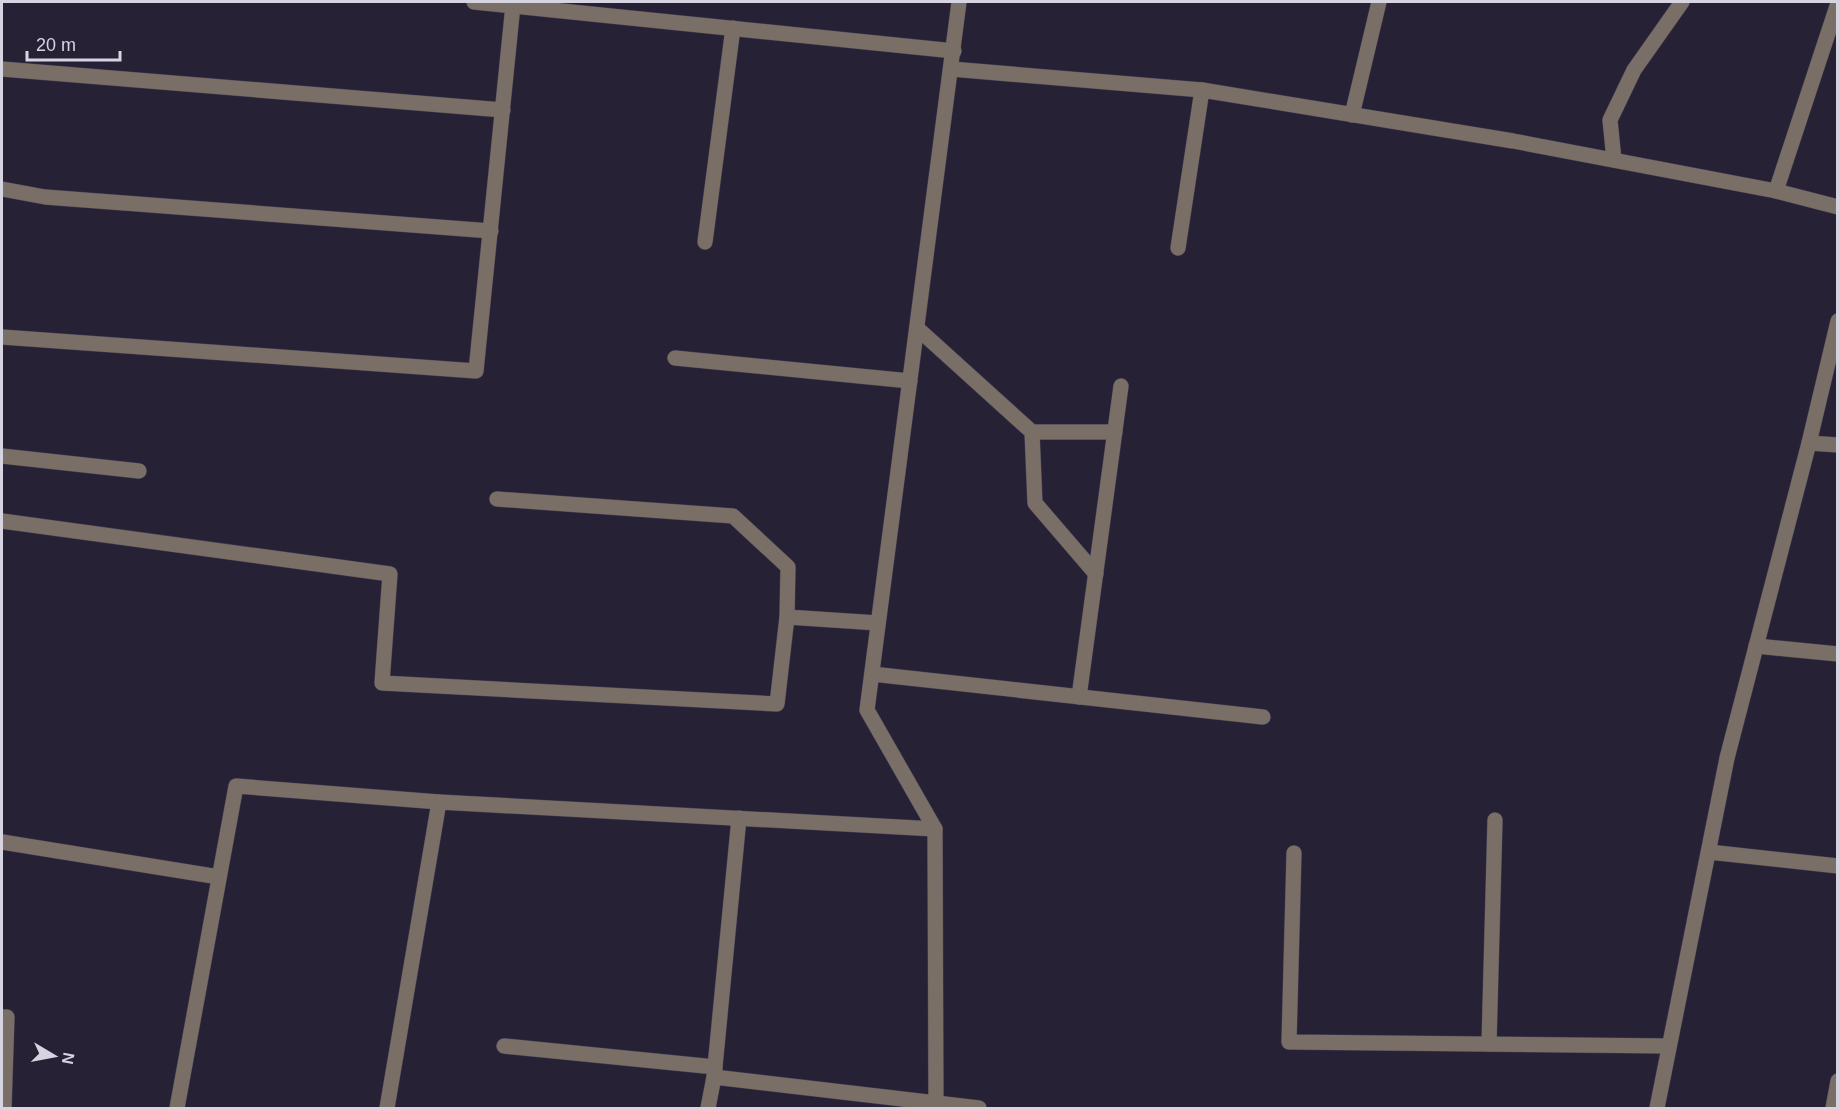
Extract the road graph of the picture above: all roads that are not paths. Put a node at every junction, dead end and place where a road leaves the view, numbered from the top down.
1 (474, 2) edge
2 (959, 2) edge
3 (1379, 2) edge
4 (1682, 2) edge
5 (1838, 3) edge
6 (513, 6) junction
7 (733, 28) junction
8 (954, 51) junction
9 (2, 69) edge
10 (951, 69) junction
11 (1202, 90) junction
12 (503, 110) junction
13 (1352, 115) junction
14 (1614, 160) junction
15 (2, 189) edge
16 (1776, 191) junction
17 (1838, 207) edge
18 (491, 231) junction
19 (705, 242) dead end
20 (1178, 248) dead end
21 (1838, 321) edge
22 (917, 328) junction
23 (2, 337) edge
24 (675, 358) dead end
25 (910, 381) junction
26 (1121, 386) dead end
27 (1032, 432) junction
28 (1115, 432) junction
29 (1809, 443) junction
30 (1838, 445) edge
31 (2, 456) edge
32 (139, 471) dead end
33 (497, 500) dead end
34 (2, 521) edge
35 (1096, 574) junction
36 (787, 617) junction
37 (878, 623) junction
38 (1756, 646) junction
39 (1838, 654) edge
40 (872, 674) junction
41 (1079, 697) junction
42 (1263, 717) dead end
43 (439, 802) junction
44 (739, 818) junction
45 (1495, 820) dead end
46 (935, 829) junction
47 (2, 842) edge
48 (1709, 852) junction
49 (1294, 854) dead end
50 (1838, 866) edge
51 (219, 877) junction
52 (2, 1017) edge
53 (1489, 1044) junction
54 (504, 1046) dead end
55 (1669, 1046) junction
56 (714, 1072) junction
57 (1838, 1081) edge
58 (936, 1106) edge
59 (4, 1108) edge
60 (177, 1108) edge
61 (387, 1108) edge
62 (708, 1108) edge
63 (979, 1108) edge
64 (1657, 1108) edge
65 (1833, 1108) edge

1 - 6 street
2 - 8 street
3 - 13 street
4 - 14 street
5 - 16 street
6 - 7 street
6 - 12 street
7 - 8 street
7 - 19 street
8 - 10 street
9 - 12 street
10 - 11 street
10 - 22 street
11 - 13 street
11 - 20 street
12 - 18 street
13 - 14 street
14 - 16 street
15 - 18 street
16 - 17 street
18 - 23 street
21 - 29 street
22 - 25 street
22 - 27 street
24 - 25 street
25 - 37 street
26 - 28 street
27 - 28 street
27 - 35 street
28 - 35 street
29 - 30 street
29 - 38 street
31 - 32 street
33 - 36 street
34 - 36 street
35 - 41 street
36 - 37 street
37 - 40 street
38 - 39 street
38 - 48 street
40 - 41 street
40 - 46 street
41 - 42 street
43 - 44 street
43 - 51 street
43 - 61 street
44 - 46 street
44 - 56 street
45 - 53 street
46 - 58 street
47 - 51 street
48 - 50 street
48 - 55 street
49 - 53 street
51 - 60 street
52 - 59 street
53 - 55 street
54 - 56 street
55 - 64 street
56 - 58 street
56 - 62 street
57 - 65 street
58 - 63 street

